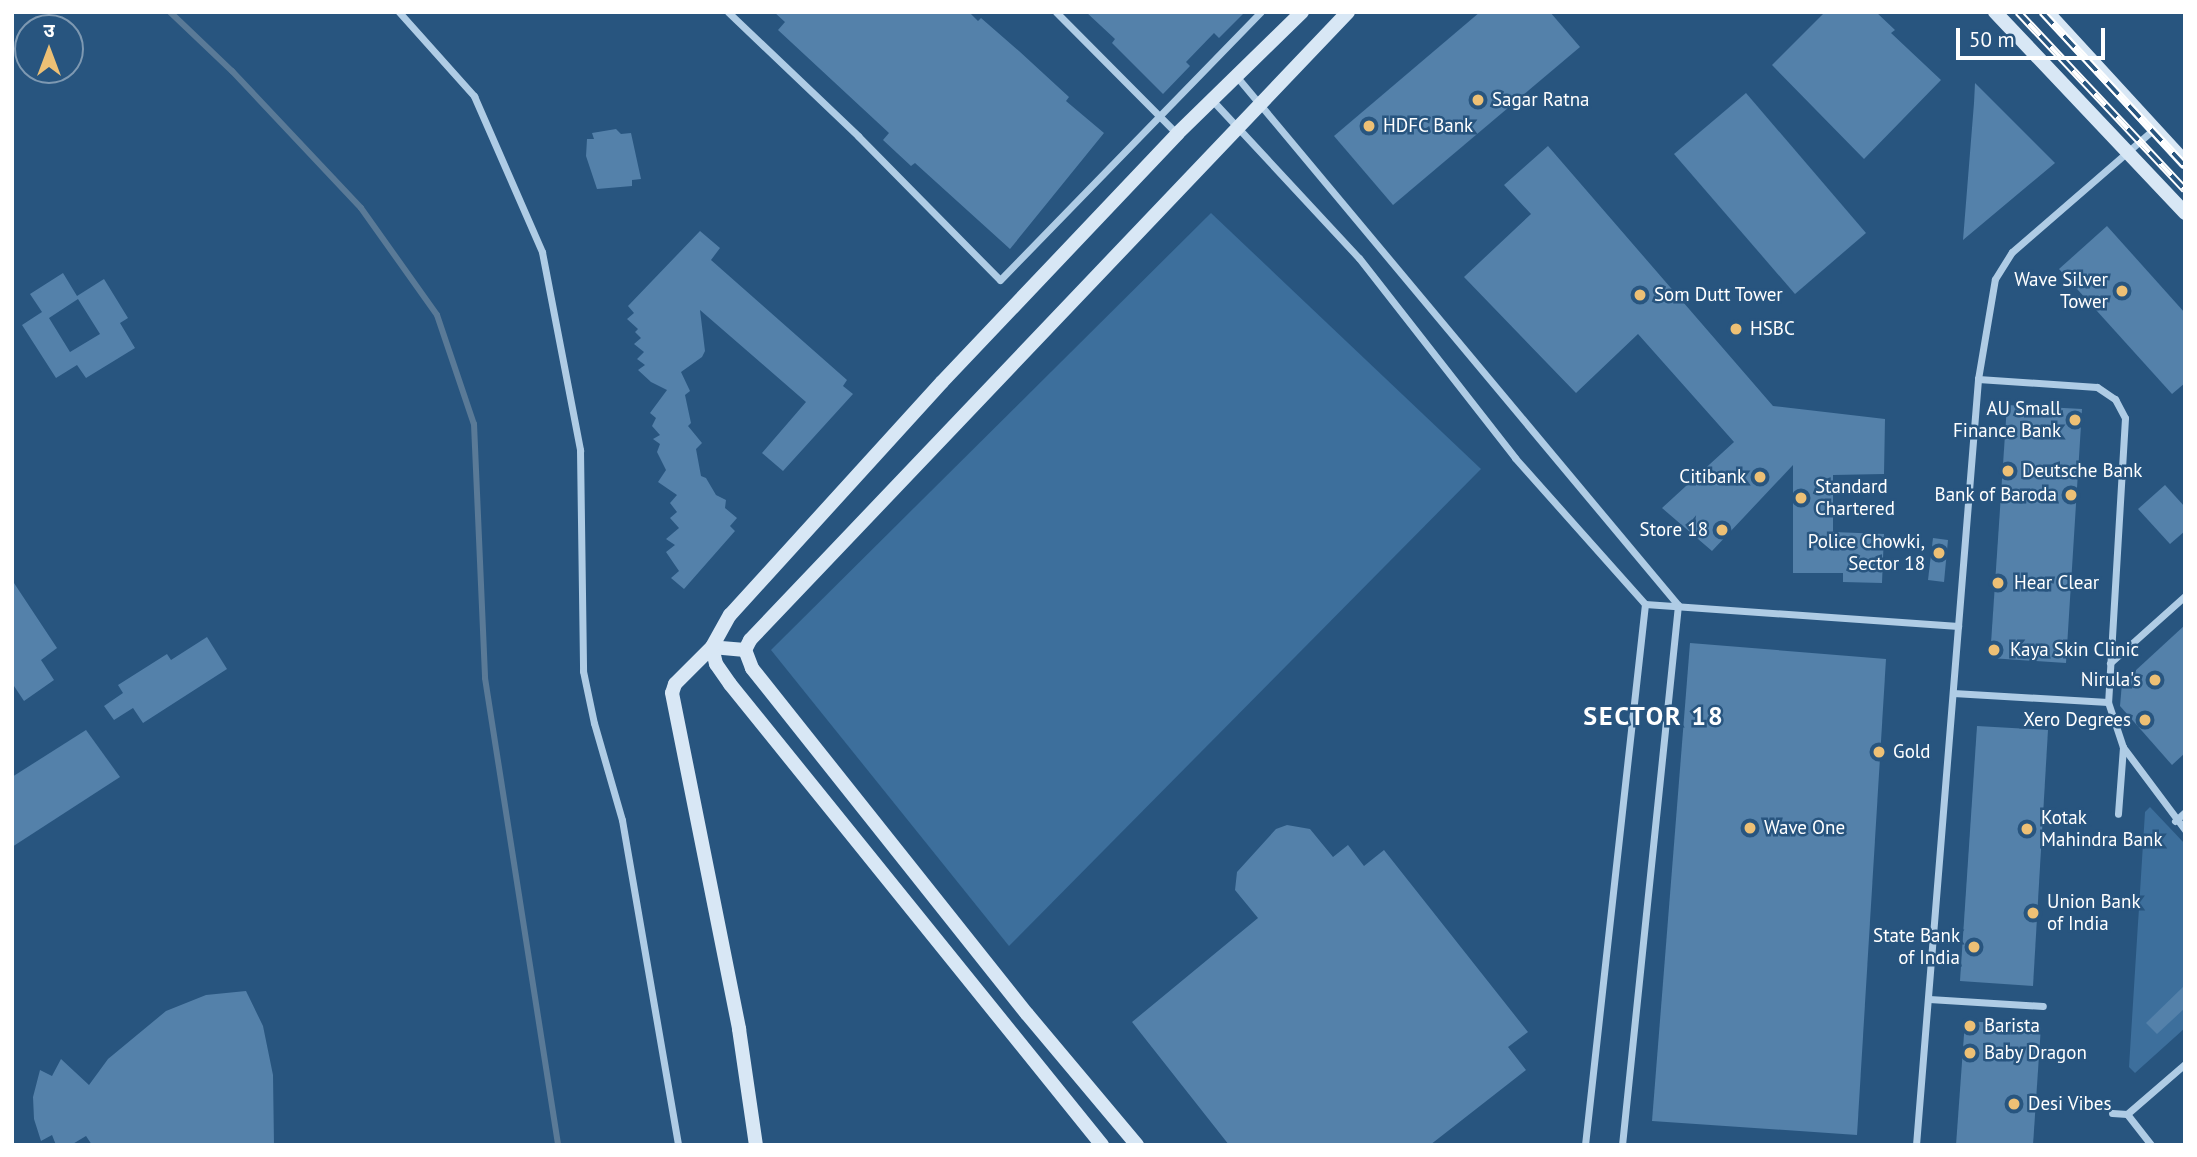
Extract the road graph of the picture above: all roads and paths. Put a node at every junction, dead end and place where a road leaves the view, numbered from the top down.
1 (399, 12) edge
2 (729, 12) edge
3 (1056, 12) edge
4 (1261, 12) edge
5 (1302, 12) edge
6 (1348, 12) edge
7 (1995, 12) edge
8 (2047, 12) edge
9 (1237, 77) junction
10 (1213, 101) junction
11 (1260, 103) junction
12 (1160, 116) junction
13 (1238, 125) junction
14 (2154, 130) junction
15 (1177, 134) junction
16 (2129, 153) junction
17 (2185, 162) edge
18 (2185, 213) edge
19 (1978, 379) junction
20 (2185, 596) edge
21 (1646, 604) junction
22 (1678, 605) junction
23 (1958, 626) junction
24 (712, 647) junction
25 (745, 650) junction
26 (2110, 663) junction
27 (1953, 693) junction
28 (2108, 702) junction
29 (2123, 747) junction
30 (2185, 812) edge
31 (2118, 814) dead end
32 (2175, 821) junction
33 (2185, 830) edge
34 (1929, 999) junction
35 (2043, 1006) dead end
36 (2185, 1064) edge
37 (2112, 1113) dead end
38 (2127, 1114) junction
39 (678, 1145) edge
40 (756, 1145) edge
41 (1102, 1145) edge
42 (1137, 1145) edge
43 (1585, 1145) edge
44 (1622, 1145) edge
45 (1916, 1145) edge
46 (2151, 1145) edge

1 - 39 street
2 - 12 street
3 - 12 street
4 - 12 street
5 - 9 street
6 - 11 street
7 - 16 street
8 - 14 street
9 - 10 street
9 - 11 street
10 - 13 street
10 - 15 street
11 - 13 street
11 - 22 street
12 - 15 street
13 - 21 street
13 - 25 street
14 - 16 street
14 - 17 street
15 - 24 street
16 - 18 street
16 - 19 street
19 - 23 street
19 - 26 street
20 - 26 street
21 - 22 street
21 - 43 street
22 - 23 street
22 - 44 street
23 - 27 street
24 - 25 street
24 - 40 street
24 - 41 street
25 - 42 street
26 - 28 street
27 - 28 street
27 - 34 street
28 - 29 street
29 - 31 street
29 - 32 street
30 - 32 street
32 - 33 street
34 - 35 street
34 - 45 street
36 - 38 street
37 - 38 street
38 - 46 street

